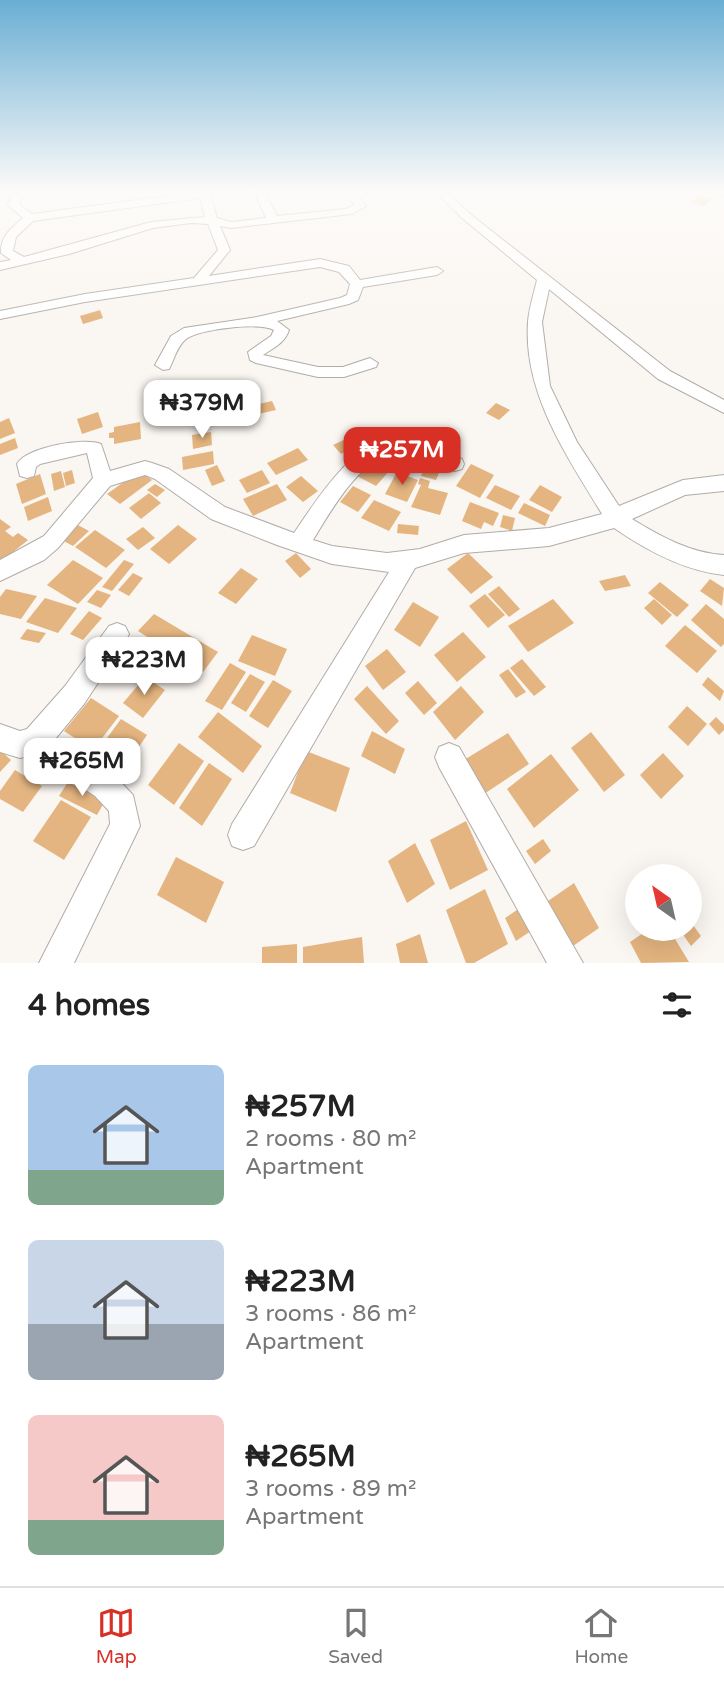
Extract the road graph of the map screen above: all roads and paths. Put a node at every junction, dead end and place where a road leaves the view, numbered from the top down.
1 (10, 236) edge
2 (110, 236) edge
3 (219, 236) edge
4 (491, 236) edge
5 (22, 261) junction
6 (0, 266) edge
7 (437, 271) dead end
8 (544, 279) junction
9 (198, 281) junction
10 (357, 284) junction
11 (0, 315) edge
12 (257, 321) junction
13 (370, 363) dead end
14 (163, 365) dead end
15 (724, 407) edge
16 (455, 464) dead end
17 (27, 471) dead end
18 (103, 480) junction
19 (724, 483) edge
20 (616, 519) junction
21 (299, 544) junction
22 (408, 560) junction
23 (724, 565) edge
24 (0, 571) edge
25 (117, 634) dead end
26 (0, 738) edge
27 (35, 740) junction
28 (449, 757) dead end
29 (243, 835) dead end
30 (56, 963) edge
31 (566, 963) edge

1 - 5 street
2 - 5 street
3 - 9 street
4 - 8 street
5 - 6 street
7 - 10 street
8 - 15 street
8 - 20 street
9 - 10 street
9 - 11 street
10 - 12 street
12 - 13 street
12 - 14 street
16 - 21 street
17 - 18 street
18 - 21 street
18 - 24 street
19 - 20 street
20 - 22 street
20 - 23 street
21 - 22 street
22 - 29 street
25 - 27 street
26 - 27 street
27 - 30 street
28 - 31 street

